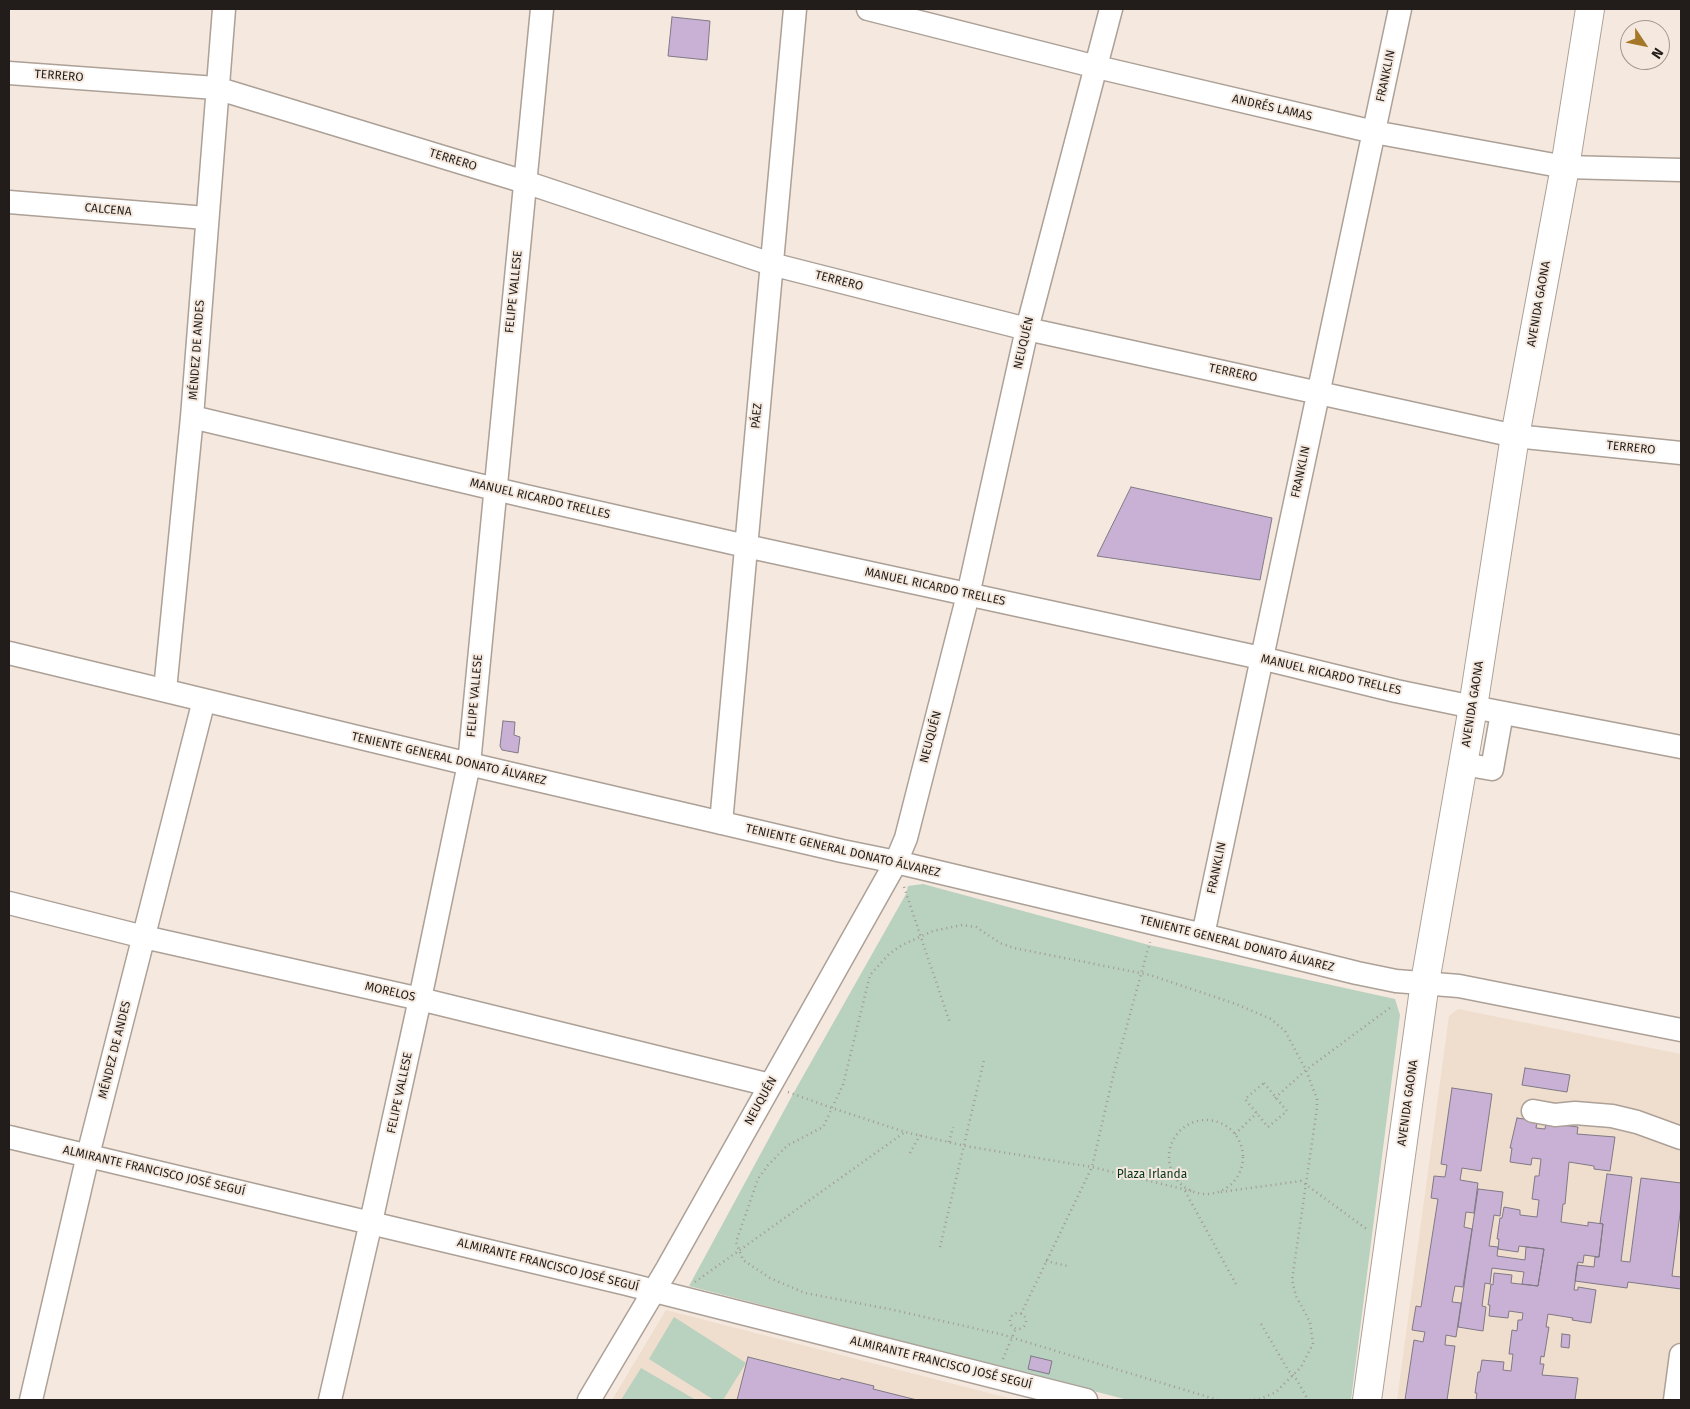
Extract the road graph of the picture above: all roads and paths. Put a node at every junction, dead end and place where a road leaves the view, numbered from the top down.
1 (224, 9) edge
2 (542, 9) edge
3 (795, 9) edge
4 (868, 9) edge
5 (1111, 9) edge
6 (1400, 9) edge
7 (1590, 9) edge
8 (1097, 66) junction
9 (9, 73) edge
10 (216, 88) junction
11 (1374, 132) junction
12 (1565, 166) junction
13 (1681, 170) edge
14 (525, 182) junction
15 (9, 202) edge
16 (206, 218) junction
17 (771, 264) junction
18 (1027, 329) junction
19 (1318, 391) junction
20 (192, 417) junction
21 (1515, 436) junction
22 (1681, 453) edge
23 (495, 489) junction
24 (746, 546) junction
25 (968, 594) junction
26 (9, 653) edge
27 (1261, 658) junction
28 (165, 690) junction
29 (204, 700) junction
30 (1473, 707) junction
31 (1502, 713) junction
32 (1681, 747) edge
33 (469, 764) junction
34 (1463, 764) junction
35 (721, 823) junction
36 (896, 862) junction
37 (9, 903) edge
38 (1155, 924) junction
39 (1203, 935) junction
40 (921, 936) junction
41 (144, 937) junction
42 (1141, 973) junction
43 (1425, 982) junction
44 (420, 999) junction
45 (1391, 1007) dead end
46 (950, 1023) dead end
47 (1681, 1030) edge
48 (984, 1060) dead end
49 (1306, 1070) junction
50 (770, 1085) junction
51 (1275, 1098) junction
52 (832, 1108) junction
53 (1533, 1110) dead end
54 (1256, 1113) junction
55 (953, 1127) dead end
56 (905, 1132) junction
57 (1235, 1134) junction
58 (920, 1135) junction
59 (9, 1137) edge
60 (1681, 1138) edge
61 (949, 1142) junction
62 (965, 1146) junction
63 (910, 1153) dead end
64 (88, 1155) junction
65 (1092, 1167) junction
66 (1181, 1184) junction
67 (1306, 1184) junction
68 (1184, 1190) junction
69 (1191, 1191) junction
70 (1217, 1193) junction
71 (371, 1222) junction
72 (1389, 1244) junction
73 (940, 1247) dead end
74 (739, 1250) junction
75 (1046, 1261) junction
76 (1067, 1266) dead end
77 (1237, 1286) dead end
78 (665, 1293) junction
79 (1021, 1314) junction
80 (1261, 1324) dead end
81 (1016, 1328) junction
82 (1012, 1337) junction
83 (1681, 1355) edge
84 (1293, 1376) junction
85 (996, 1377) junction
86 (31, 1400) edge
87 (330, 1400) edge
88 (589, 1400) edge
89 (1086, 1400) edge
90 (1218, 1400) edge
91 (1249, 1400) edge
92 (1308, 1400) edge
93 (1367, 1400) edge
94 (1675, 1400) edge

1 - 10 street, MÉNDEZ DE ANDES
2 - 14 street, FELIPE VALLESE
3 - 17 street, PÁEZ
4 - 8 street, ANDRÉS LAMAS
5 - 8 street, NEUQUÉN
6 - 11 street, FRANKLIN
7 - 12 main road, AVENIDA GAONA
8 - 11 street, ANDRÉS LAMAS
8 - 18 street, NEUQUÉN
9 - 10 street, TERRERO
10 - 14 street, TERRERO
10 - 16 street, MÉNDEZ DE ANDES
11 - 12 street, ANDRÉS LAMAS
11 - 19 street, FRANKLIN
12 - 13 street, ANDRÉS LAMAS
12 - 21 main road, AVENIDA GAONA
14 - 17 street, TERRERO
14 - 23 street, FELIPE VALLESE
15 - 16 street, CALCENA
16 - 20 street, MÉNDEZ DE ANDES
17 - 18 street, TERRERO
17 - 24 street, PÁEZ
18 - 19 street, TERRERO
18 - 25 street, NEUQUÉN
19 - 21 street, TERRERO
19 - 27 street, FRANKLIN
20 - 23 street, MANUEL RICARDO TRELLES
20 - 28 street, MÉNDEZ DE ANDES
21 - 22 street, TERRERO
21 - 30 main road, AVENIDA GAONA
23 - 24 street, MANUEL RICARDO TRELLES
23 - 33 street, FELIPE VALLESE
24 - 25 street, MANUEL RICARDO TRELLES
24 - 35 street, PÁEZ
25 - 27 street, MANUEL RICARDO TRELLES
25 - 36 street, NEUQUÉN
26 - 28 street, TENIENTE GENERAL DONATO ÁLVAREZ
27 - 30 street, MANUEL RICARDO TRELLES
27 - 39 street, FRANKLIN
28 - 29 street, TENIENTE GENERAL DONATO ÁLVAREZ
29 - 33 street, TENIENTE GENERAL DONATO ÁLVAREZ
29 - 41 street, MÉNDEZ DE ANDES
30 - 31 street, MANUEL RICARDO TRELLES
30 - 34 main road, AVENIDA GAONA
31 - 32 street, MANUEL RICARDO TRELLES
31 - 34 street
33 - 35 street, TENIENTE GENERAL DONATO ÁLVAREZ
33 - 44 street, FELIPE VALLESE
34 - 43 main road, AVENIDA GAONA
35 - 36 street, TENIENTE GENERAL DONATO ÁLVAREZ
36 - 38 street, TENIENTE GENERAL DONATO ÁLVAREZ
36 - 40 path
36 - 50 street, NEUQUÉN
37 - 41 street, MORELOS
38 - 39 street, TENIENTE GENERAL DONATO ÁLVAREZ
38 - 42 path
39 - 43 street, TENIENTE GENERAL DONATO ÁLVAREZ
40 - 42 path
40 - 46 path
40 - 52 path
41 - 44 street, MORELOS
41 - 64 street, MÉNDEZ DE ANDES
42 - 49 path
42 - 65 path
43 - 47 street, TENIENTE GENERAL DONATO ÁLVAREZ
43 - 72 main road, AVENIDA GAONA
44 - 50 street, MORELOS
44 - 71 street, FELIPE VALLESE
45 - 49 path
48 - 62 path
49 - 51 path
49 - 67 path
50 - 52 path
50 - 78 street, NEUQUÉN
51 - 54 path
51 - 54 path
52 - 56 path
52 - 74 path
53 - 60 street
54 - 57 path
55 - 61 path
56 - 58 path
56 - 74 path
57 - 66 path
57 - 70 path
58 - 61 path
58 - 63 path
59 - 64 street, ALMIRANTE FRANCISCO JOSÉ SEGUÍ
61 - 62 path
62 - 65 path
62 - 73 path
64 - 71 street, ALMIRANTE FRANCISCO JOSÉ SEGUÍ
64 - 86 street, MÉNDEZ DE ANDES
65 - 68 path
65 - 75 path
66 - 68 path
66 - 69 path
67 - 70 path
67 - 72 path
67 - 84 path
68 - 69 path
68 - 77 path
69 - 70 path
71 - 78 street, ALMIRANTE FRANCISCO JOSÉ SEGUÍ
71 - 87 street, FELIPE VALLESE
72 - 93 main road, AVENIDA GAONA
74 - 78 path
74 - 82 path
75 - 76 path
75 - 79 path
78 - 85 street, ALMIRANTE FRANCISCO JOSÉ SEGUÍ
78 - 88 street, NEUQUÉN
79 - 81 path
79 - 81 path
80 - 84 path
81 - 82 path
82 - 85 path
82 - 90 path
83 - 94 street
84 - 91 path
84 - 92 path
85 - 89 street, ALMIRANTE FRANCISCO JOSÉ SEGUÍ

